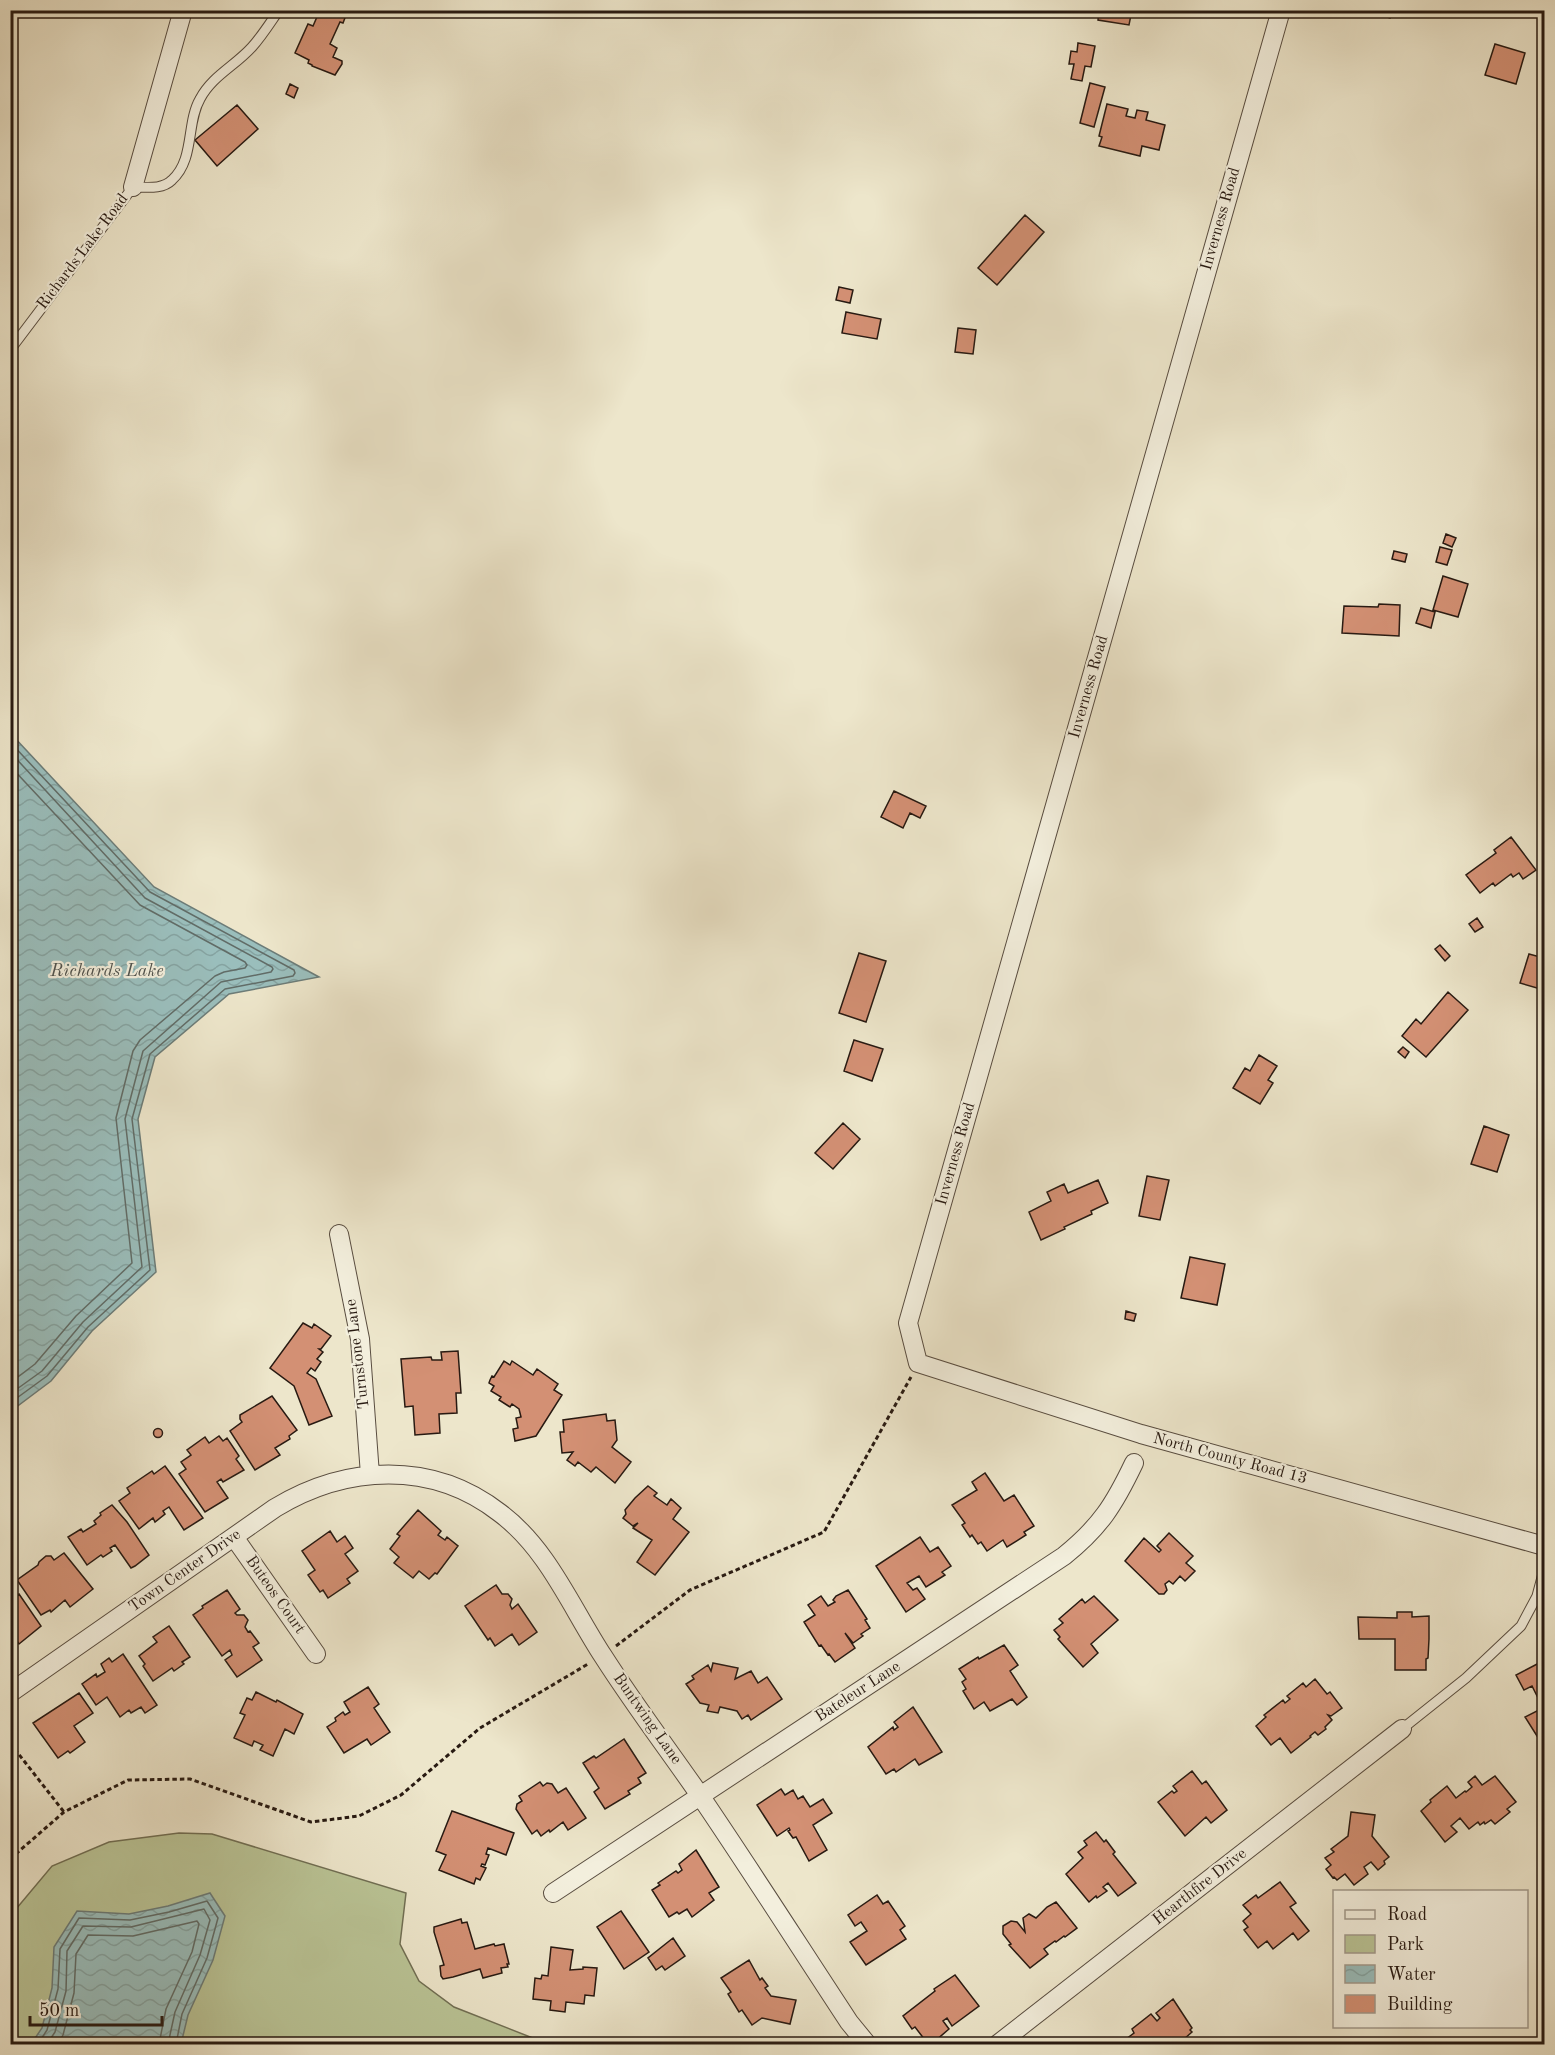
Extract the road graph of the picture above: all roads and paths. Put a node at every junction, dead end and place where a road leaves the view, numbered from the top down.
1 (183, 10) edge
2 (279, 10) edge
3 (1281, 10) edge
4 (133, 187) junction
5 (10, 350) edge
6 (339, 1234) dead end
7 (918, 1364) junction
8 (1134, 1463) dead end
9 (370, 1475) junction
10 (234, 1537) junction
11 (1545, 1546) edge
12 (1545, 1570) edge
13 (315, 1654) dead end
14 (602, 1656) junction
15 (10, 1693) edge
16 (1402, 1729) joint
17 (10, 1743) edge
18 (700, 1796) junction
19 (64, 1812) junction
20 (10, 1859) edge
21 (553, 1893) dead end
22 (867, 2044) edge
23 (999, 2044) edge

1 - 4 street, Richards Lake Road
2 - 4 lane
3 - 7 street, Inverness Road
4 - 5 lane, Richards Lake Road
6 - 9 street, Turnstone Lane
7 - 11 street, North County Road 13
7 - 14 path
8 - 18 street, Bateleur Lane
9 - 10 street, Town Center Drive
9 - 14 street, Buntwing Lane
10 - 13 street, Buteos Court
10 - 15 street, Town Center Drive
12 - 16 lane
14 - 18 street, Buntwing Lane
14 - 19 path
16 - 23 street, Hearthfire Drive
17 - 19 path
18 - 21 street, Bateleur Lane
18 - 22 street, Buntwing Lane
19 - 20 path

